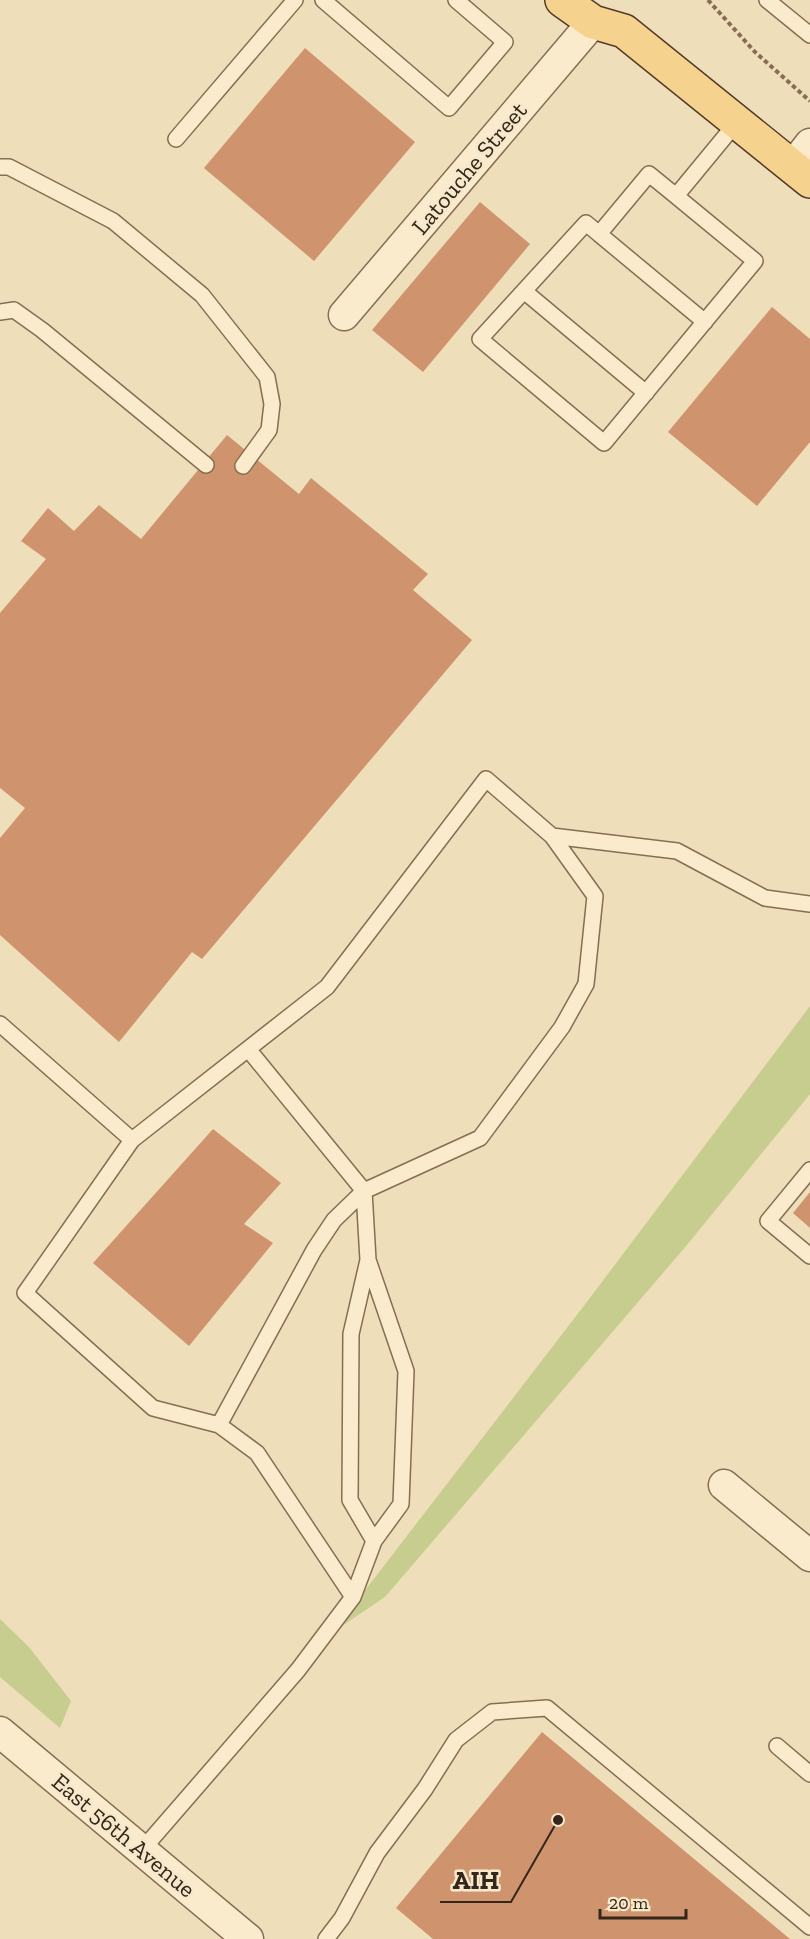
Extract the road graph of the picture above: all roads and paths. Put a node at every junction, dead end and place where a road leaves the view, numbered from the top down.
1 (295, 0) edge
2 (323, 0) edge
3 (456, 0) edge
4 (562, 0) edge
5 (708, 0) edge
6 (767, 0) edge
7 (601, 11) edge
8 (810, 35) edge
9 (810, 101) edge
10 (736, 122) junction
11 (176, 139) dead end
12 (804, 164) edge
13 (0, 167) edge
14 (676, 196) junction
15 (599, 234) junction
16 (524, 291) junction
17 (0, 312) edge
18 (344, 315) dead end
19 (705, 322) junction
20 (646, 393) junction
21 (206, 465) dead end
22 (243, 466) dead end
23 (552, 836) junction
24 (810, 904) edge
25 (0, 1024) edge
26 (248, 1049) junction
27 (132, 1140) junction
28 (810, 1170) edge
29 (364, 1191) junction
30 (810, 1256) edge
31 (368, 1260) junction
32 (219, 1425) junction
33 (724, 1485) dead end
34 (374, 1541) junction
35 (810, 1556) edge
36 (353, 1597) junction
37 (0, 1732) edge
38 (777, 1746) dead end
39 (810, 1774) edge
40 (142, 1850) junction
41 (810, 1927) edge
42 (249, 1939) edge
43 (326, 1939) edge

1 - 11 lane
2 - 3 lane
4 - 7 main road
5 - 9 path
6 - 8 lane
7 - 10 main road
7 - 18 street, Latouche Street
10 - 12 main road
10 - 14 lane
13 - 22 lane
14 - 15 lane
14 - 19 lane
15 - 16 lane
15 - 19 lane
16 - 20 lane
16 - 20 lane
17 - 21 lane
19 - 20 lane
23 - 24 lane
23 - 26 lane
23 - 29 lane
25 - 27 lane
26 - 27 lane
26 - 29 lane
27 - 32 lane
28 - 30 lane
29 - 31 lane
29 - 32 lane
31 - 34 lane
31 - 34 lane
32 - 36 lane
33 - 35 street
34 - 36 lane
36 - 40 lane
37 - 40 street, East 56th Avenue
38 - 39 lane
40 - 42 street, East 56th Avenue
41 - 43 lane

